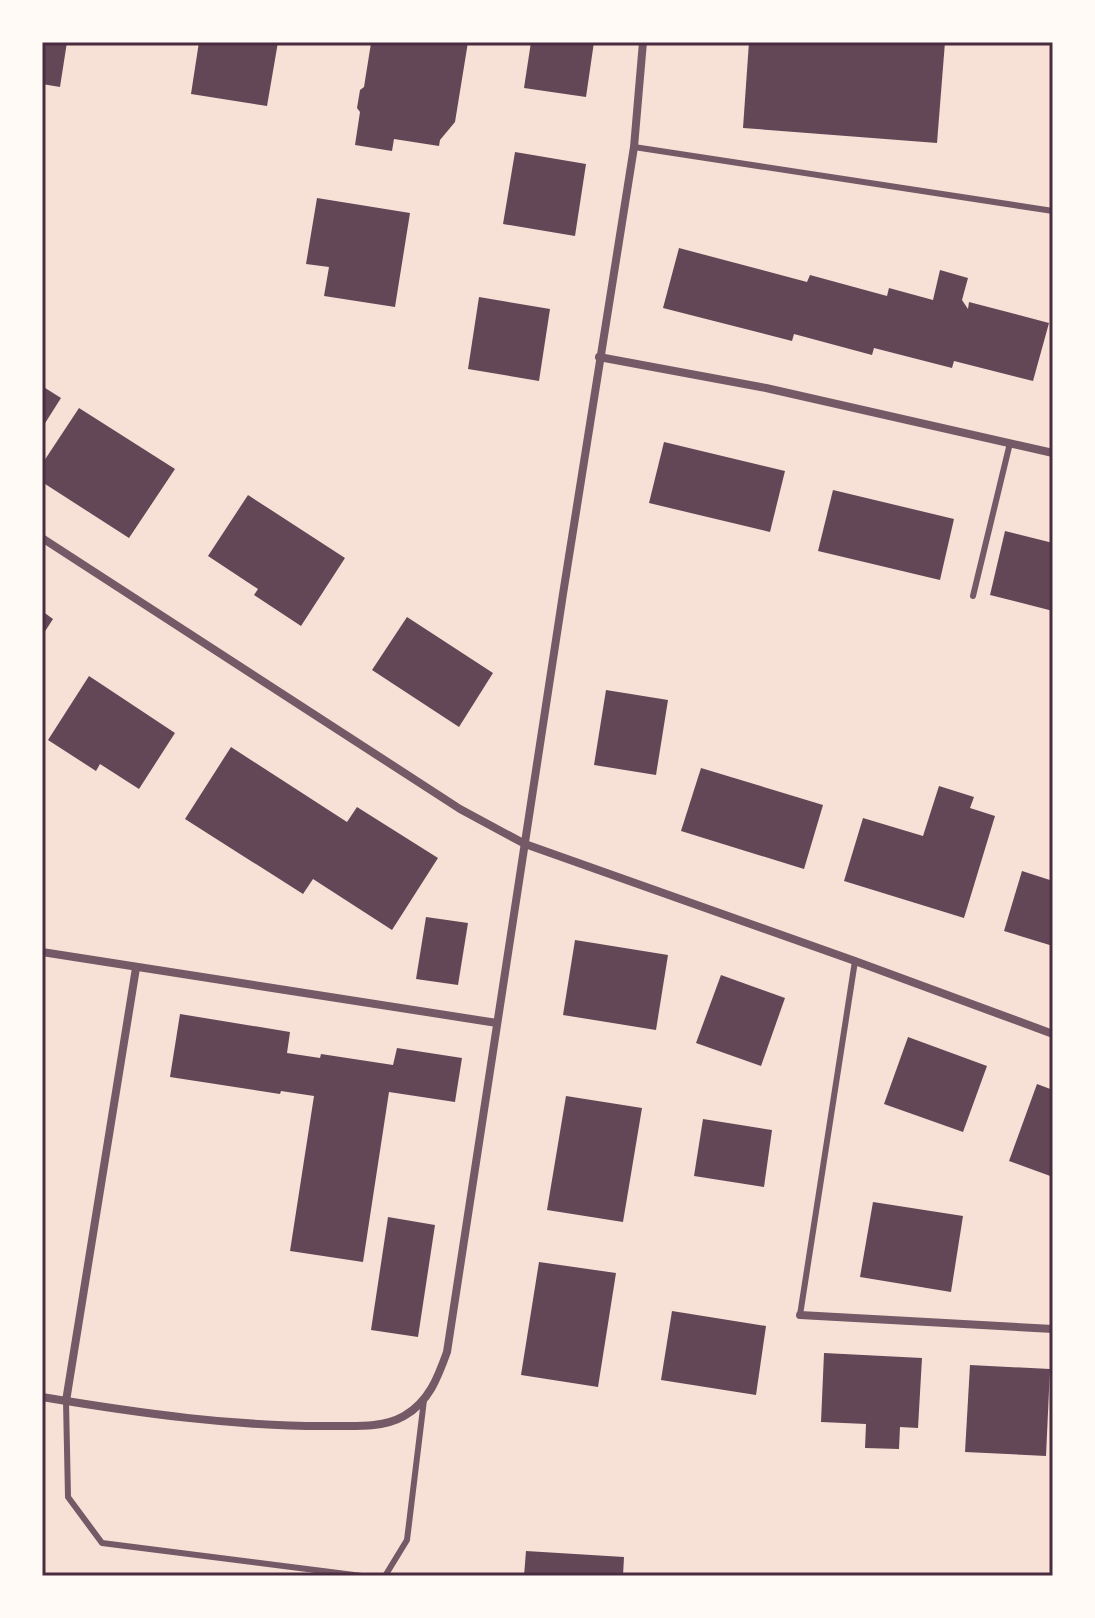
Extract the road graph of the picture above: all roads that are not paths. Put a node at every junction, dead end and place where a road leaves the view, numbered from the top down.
1 (643, 42) edge
2 (634, 147) junction
3 (1053, 211) edge
4 (599, 357) junction
5 (1010, 443) junction
6 (1053, 453) edge
7 (42, 538) edge
8 (973, 596) dead end
9 (525, 844) junction
10 (42, 952) edge
11 (855, 961) junction
12 (136, 968) junction
13 (497, 1023) junction
14 (1053, 1034) edge
15 (800, 1315) joint
16 (1053, 1329) edge
17 (42, 1397) edge
18 (424, 1400) junction
19 (66, 1401) junction
20 (362, 1576) edge
21 (385, 1576) edge

1 - 2 street
2 - 3 lane
2 - 4 street
4 - 5 street
4 - 9 street
5 - 6 street
5 - 8 lane
7 - 9 street
9 - 11 street
9 - 13 street
10 - 12 street
11 - 14 street
11 - 15 lane
12 - 13 street
12 - 19 street
13 - 18 street
15 - 16 street
17 - 19 street
18 - 19 street
18 - 21 lane
19 - 20 lane

